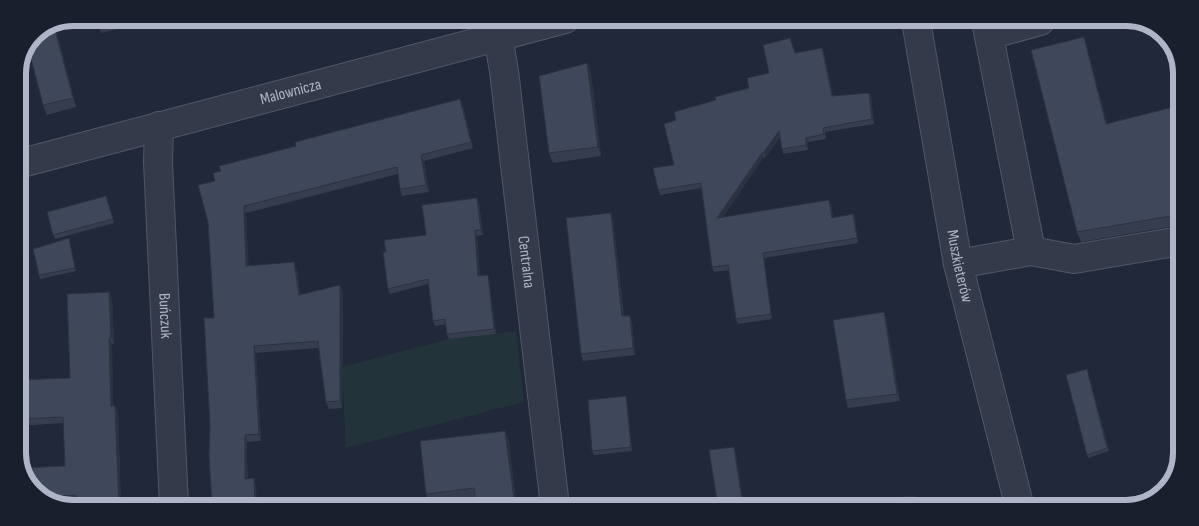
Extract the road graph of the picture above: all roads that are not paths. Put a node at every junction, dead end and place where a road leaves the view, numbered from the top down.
1 (511, 26) edge
2 (917, 26) edge
3 (1003, 26) edge
4 (496, 28) edge
5 (988, 28) edge
6 (159, 126) junction
7 (26, 162) edge
8 (1173, 241) edge
9 (1031, 251) junction
10 (958, 264) junction
11 (174, 500) edge
12 (555, 500) edge
13 (1018, 500) edge

1 - 4 street, Malownicza
2 - 10 street, Muszkieterów
3 - 5 street
4 - 6 street, Malownicza
4 - 12 street, Centralna
5 - 9 street
6 - 7 street, Malownicza
6 - 11 street, Buńczuk
8 - 9 street
9 - 10 street
10 - 13 street, Muszkieterów

